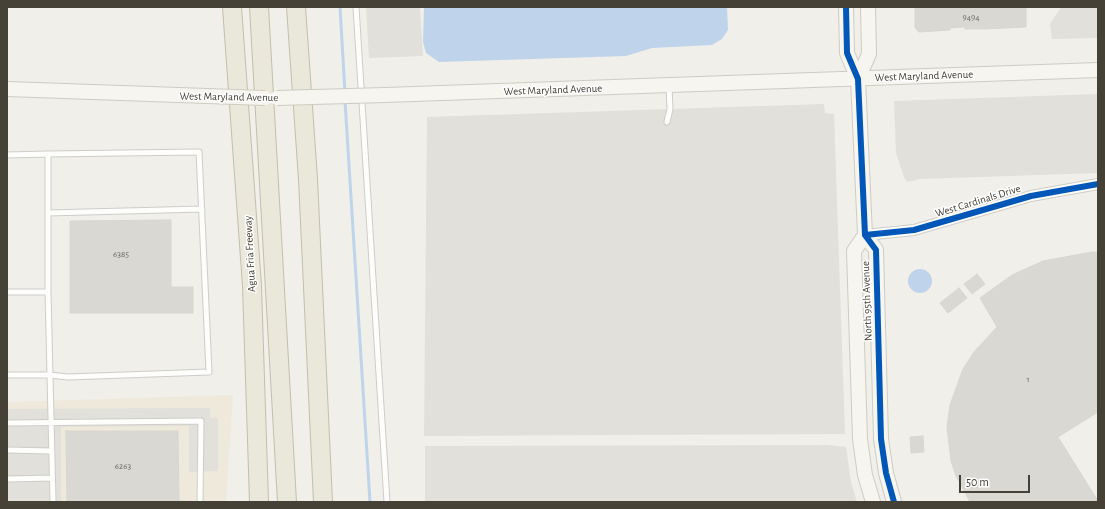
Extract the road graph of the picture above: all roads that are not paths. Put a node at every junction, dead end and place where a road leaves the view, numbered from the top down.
1 (232, 7) edge
2 (259, 7) edge
3 (270, 7) edge
4 (296, 7) edge
5 (356, 7) edge
6 (846, 7) edge
7 (868, 7) edge
8 (1098, 70) edge
9 (858, 79) junction
10 (669, 86) junction
11 (7, 89) edge
12 (271, 98) junction
13 (667, 122) dead end
14 (48, 154) junction
15 (7, 155) edge
16 (1098, 184) edge
17 (202, 209) junction
18 (48, 213) junction
19 (864, 235) junction
20 (279, 251) junction
21 (7, 292) edge
22 (48, 292) junction
23 (7, 375) edge
24 (49, 375) junction
25 (7, 422) edge
26 (50, 422) junction
27 (7, 450) edge
28 (51, 451) junction
29 (7, 478) edge
30 (52, 478) junction
31 (259, 501) edge
32 (323, 501) edge
33 (53, 502) edge
34 (200, 502) edge
35 (287, 502) edge
36 (296, 502) edge
37 (387, 502) edge
38 (873, 502) edge
39 (894, 502) edge

1 - 31 highway, Agua Fria Freeway
2 - 12 highway
3 - 12 highway
4 - 32 highway
5 - 37 lane
6 - 9 main road
7 - 9 main road
8 - 9 main road, West Maryland Avenue
9 - 10 main road, West Maryland Avenue
9 - 19 main road
10 - 12 main road, West Maryland Avenue, bridge
10 - 13 lane
11 - 12 main road, West Maryland Avenue, bridge
12 - 20 highway
14 - 15 lane
14 - 17 lane
14 - 18 lane
16 - 19 street, West Cardinals Drive
17 - 18 lane
17 - 24 lane
18 - 22 lane
19 - 38 main road, North 95th Avenue
19 - 39 main road, North 95th Avenue
20 - 35 highway
20 - 36 highway
21 - 22 lane
22 - 24 lane
23 - 24 lane
24 - 26 lane
25 - 26 lane
26 - 28 lane
26 - 34 lane
27 - 28 lane
28 - 30 lane
29 - 30 lane
30 - 33 lane

